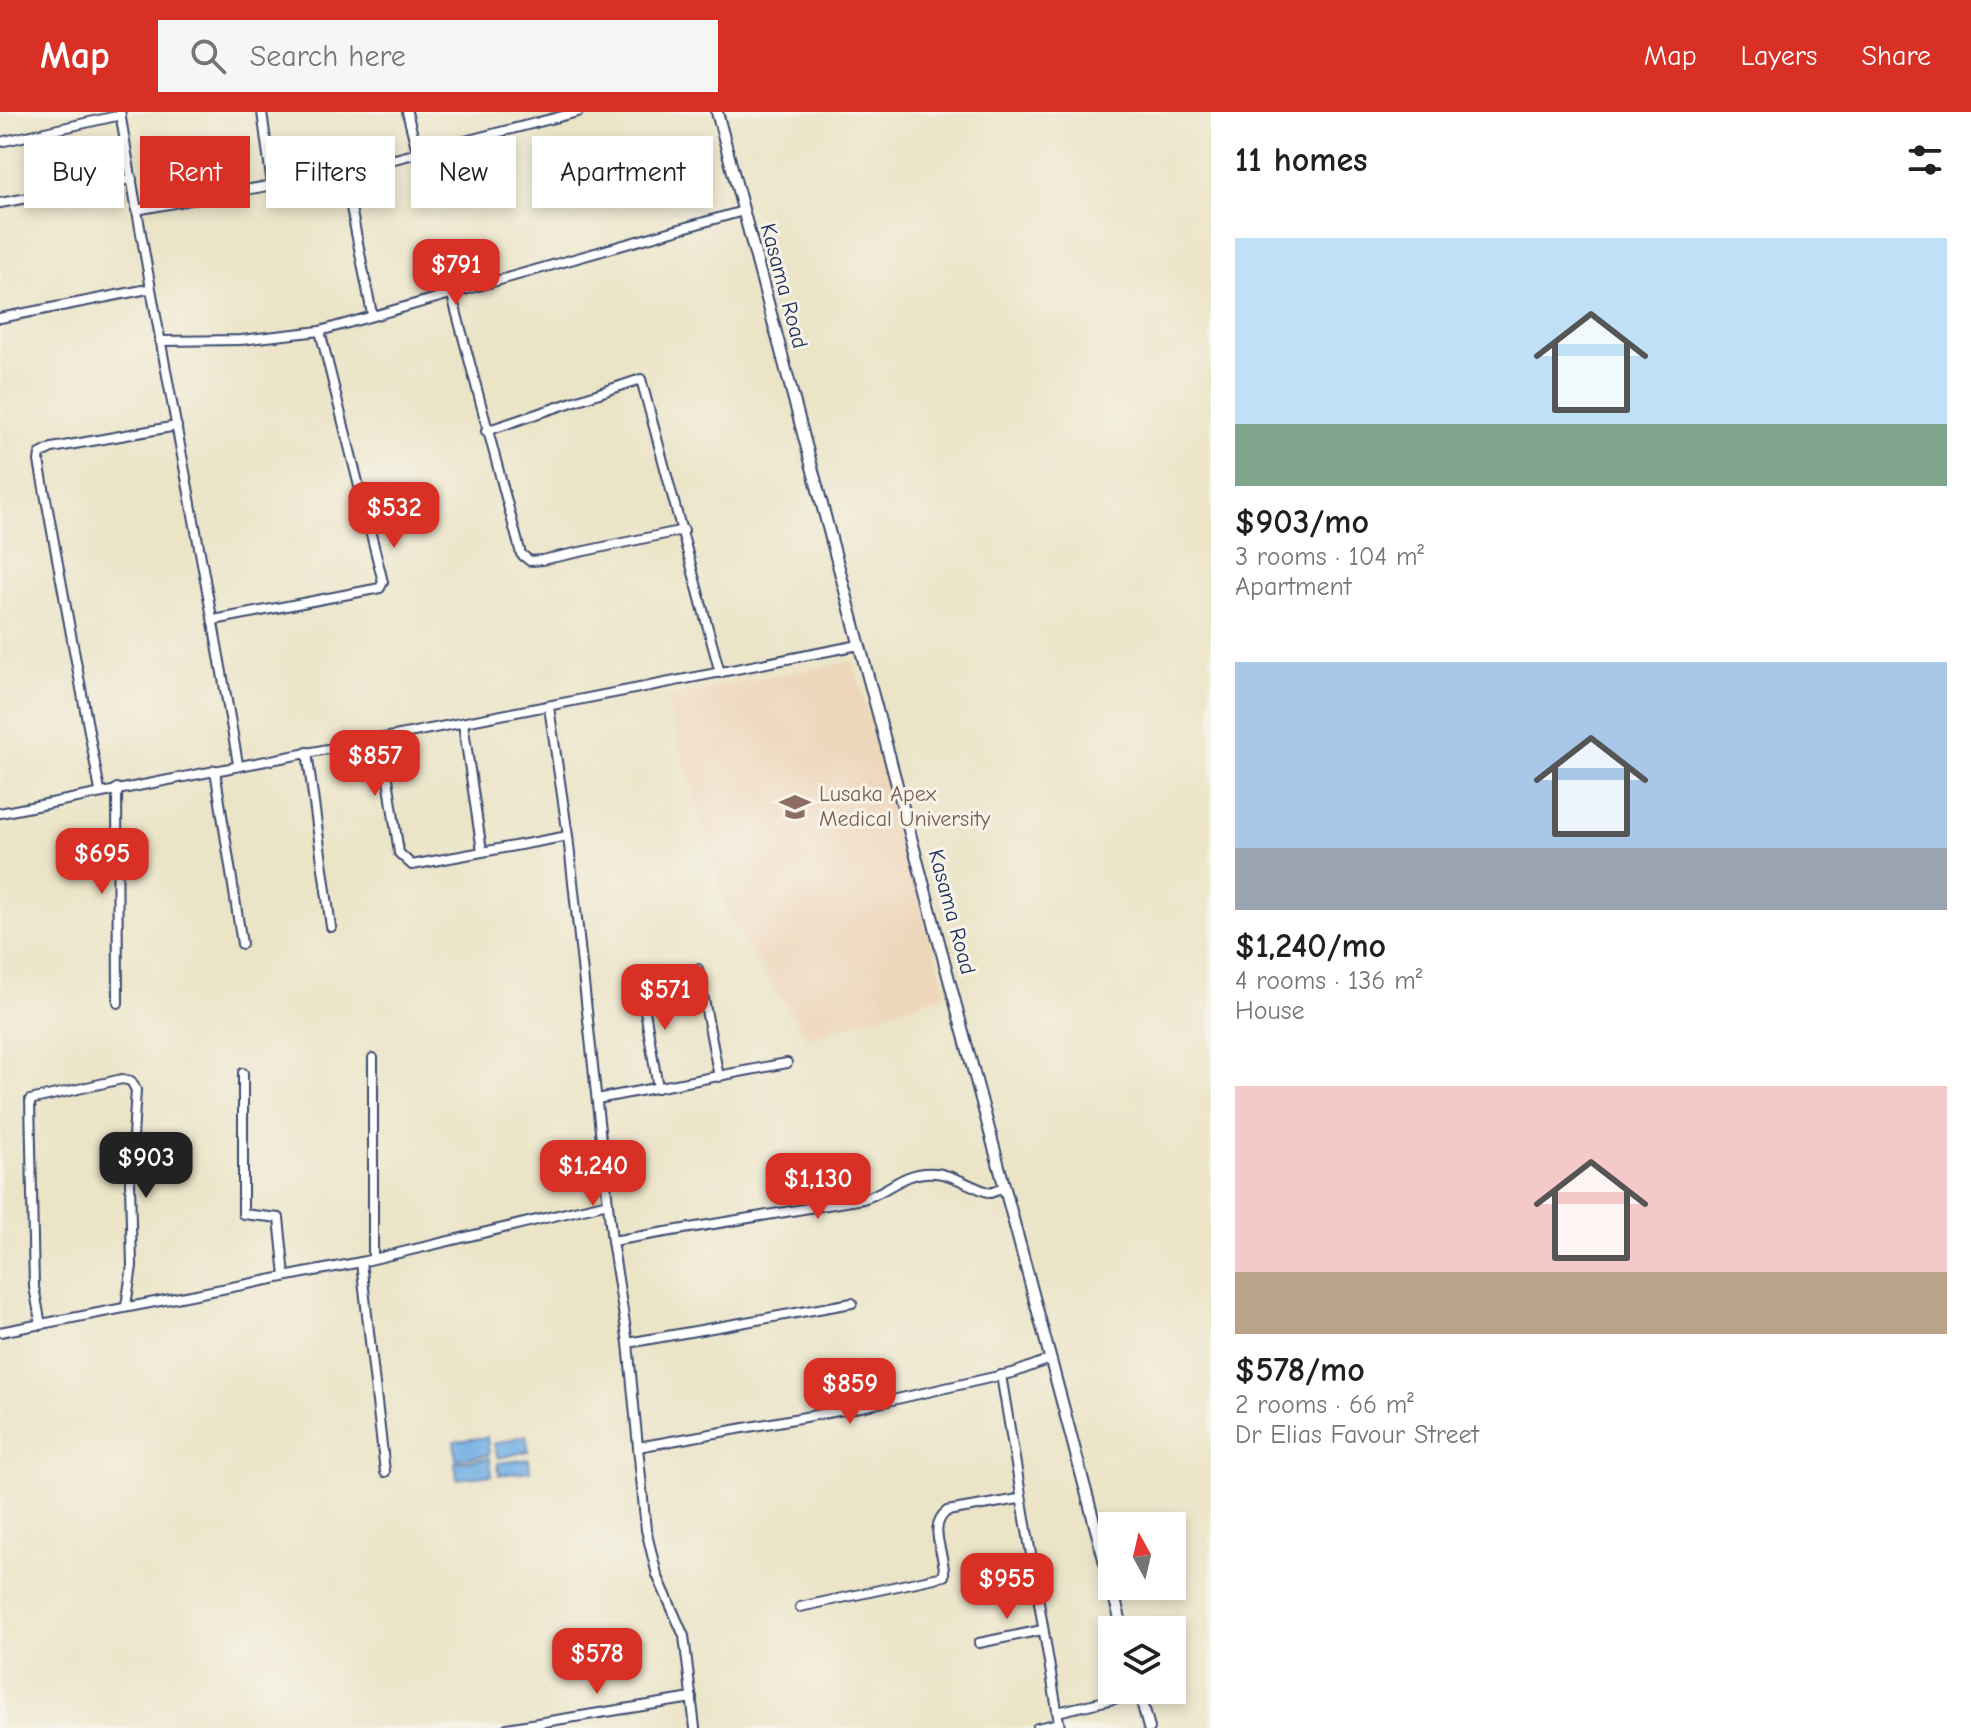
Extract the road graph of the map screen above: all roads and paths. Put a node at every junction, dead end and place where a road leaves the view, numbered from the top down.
1 (262, 112) edge
2 (407, 112) edge
3 (578, 112) edge
4 (717, 112) edge
5 (120, 114) edge
6 (562, 114) edge
7 (413, 136) edge
8 (485, 136) edge
9 (266, 141) edge
10 (0, 142) edge
11 (132, 179) junction
12 (266, 186) edge
13 (0, 203) edge
14 (351, 208) edge
15 (136, 210) junction
16 (743, 211) junction
17 (148, 289) junction
18 (451, 292) junction
19 (372, 314) junction
20 (0, 318) edge
21 (320, 331) junction
22 (160, 341) junction
23 (177, 426) junction
24 (486, 431) junction
25 (684, 530) junction
26 (214, 620) junction
27 (859, 645) junction
28 (720, 673) junction
29 (549, 707) junction
30 (463, 723) junction
31 (382, 738) junction
32 (307, 752) junction
33 (238, 764) junction
34 (215, 770) junction
35 (117, 788) junction
36 (100, 791) junction
37 (0, 813) edge
38 (568, 836) junction
39 (482, 851) junction
40 (331, 927) dead end
41 (242, 944) dead end
42 (698, 969) dead end
43 (640, 981) dead end
44 (118, 1003) dead end
45 (373, 1058) dead end
46 (787, 1063) dead end
47 (243, 1073) dead end
48 (719, 1077) junction
49 (658, 1088) junction
50 (597, 1099) junction
51 (1004, 1188) junction
52 (608, 1203) junction
53 (612, 1241) junction
54 (373, 1259) junction
55 (361, 1262) junction
56 (285, 1276) junction
57 (852, 1303) dead end
58 (126, 1306) junction
59 (41, 1325) junction
60 (0, 1332) edge
61 (628, 1343) junction
62 (1050, 1359) junction
63 (1001, 1375) junction
64 (638, 1447) junction
65 (385, 1472) dead end
66 (1019, 1499) junction
67 (800, 1607) dead end
68 (1119, 1616) edge
69 (1042, 1630) junction
70 (979, 1643) dead end
71 (692, 1698) junction
72 (1098, 1702) edge
73 (1143, 1704) edge
74 (1057, 1712) junction
75 (578, 1715) junction
76 (1059, 1726) edge
77 (507, 1728) edge
78 (579, 1728) edge
79 (695, 1728) edge
80 (1037, 1728) edge
81 (1149, 1728) edge

1 - 9 street
2 - 7 street
3 - 6 street
4 - 16 street, Kasama Road
5 - 10 street
5 - 11 street
6 - 8 street
11 - 13 street
11 - 15 street
12 - 15 street
14 - 19 street
15 - 17 street
16 - 18 street
16 - 27 street, Kasama Road
17 - 20 street
17 - 22 street
18 - 19 street
18 - 24 street
19 - 21 street
21 - 22 street
21 - 26 street
22 - 23 street
23 - 26 street
23 - 36 street
24 - 25 street
24 - 25 street
25 - 28 street
26 - 33 street
27 - 28 street
27 - 51 street, Kasama Road
28 - 29 street
29 - 30 street
29 - 38 street
30 - 31 street
30 - 39 street
31 - 32 street
31 - 39 street
32 - 33 street
32 - 40 street
33 - 34 street
34 - 35 street
34 - 41 street
35 - 36 street
35 - 44 street
36 - 37 street
38 - 39 street
38 - 50 street
42 - 48 street
43 - 49 street
45 - 54 street
46 - 48 street
47 - 56 street
48 - 49 street
49 - 50 street
50 - 52 street
51 - 53 street
51 - 62 street, Kasama Road
52 - 53 street
52 - 54 street
53 - 61 street
54 - 55 street
55 - 56 street
55 - 65 street
56 - 58 street
57 - 61 street
58 - 59 street
58 - 59 street
59 - 60 street
61 - 64 street
62 - 63 street
62 - 68 street, Kasama Road
63 - 64 street
63 - 66 street
64 - 71 street
66 - 67 street
66 - 69 street
69 - 70 street
69 - 74 street
71 - 75 street
71 - 79 street
72 - 74 street
73 - 81 street
74 - 76 street
75 - 77 street
75 - 78 street
76 - 80 street

